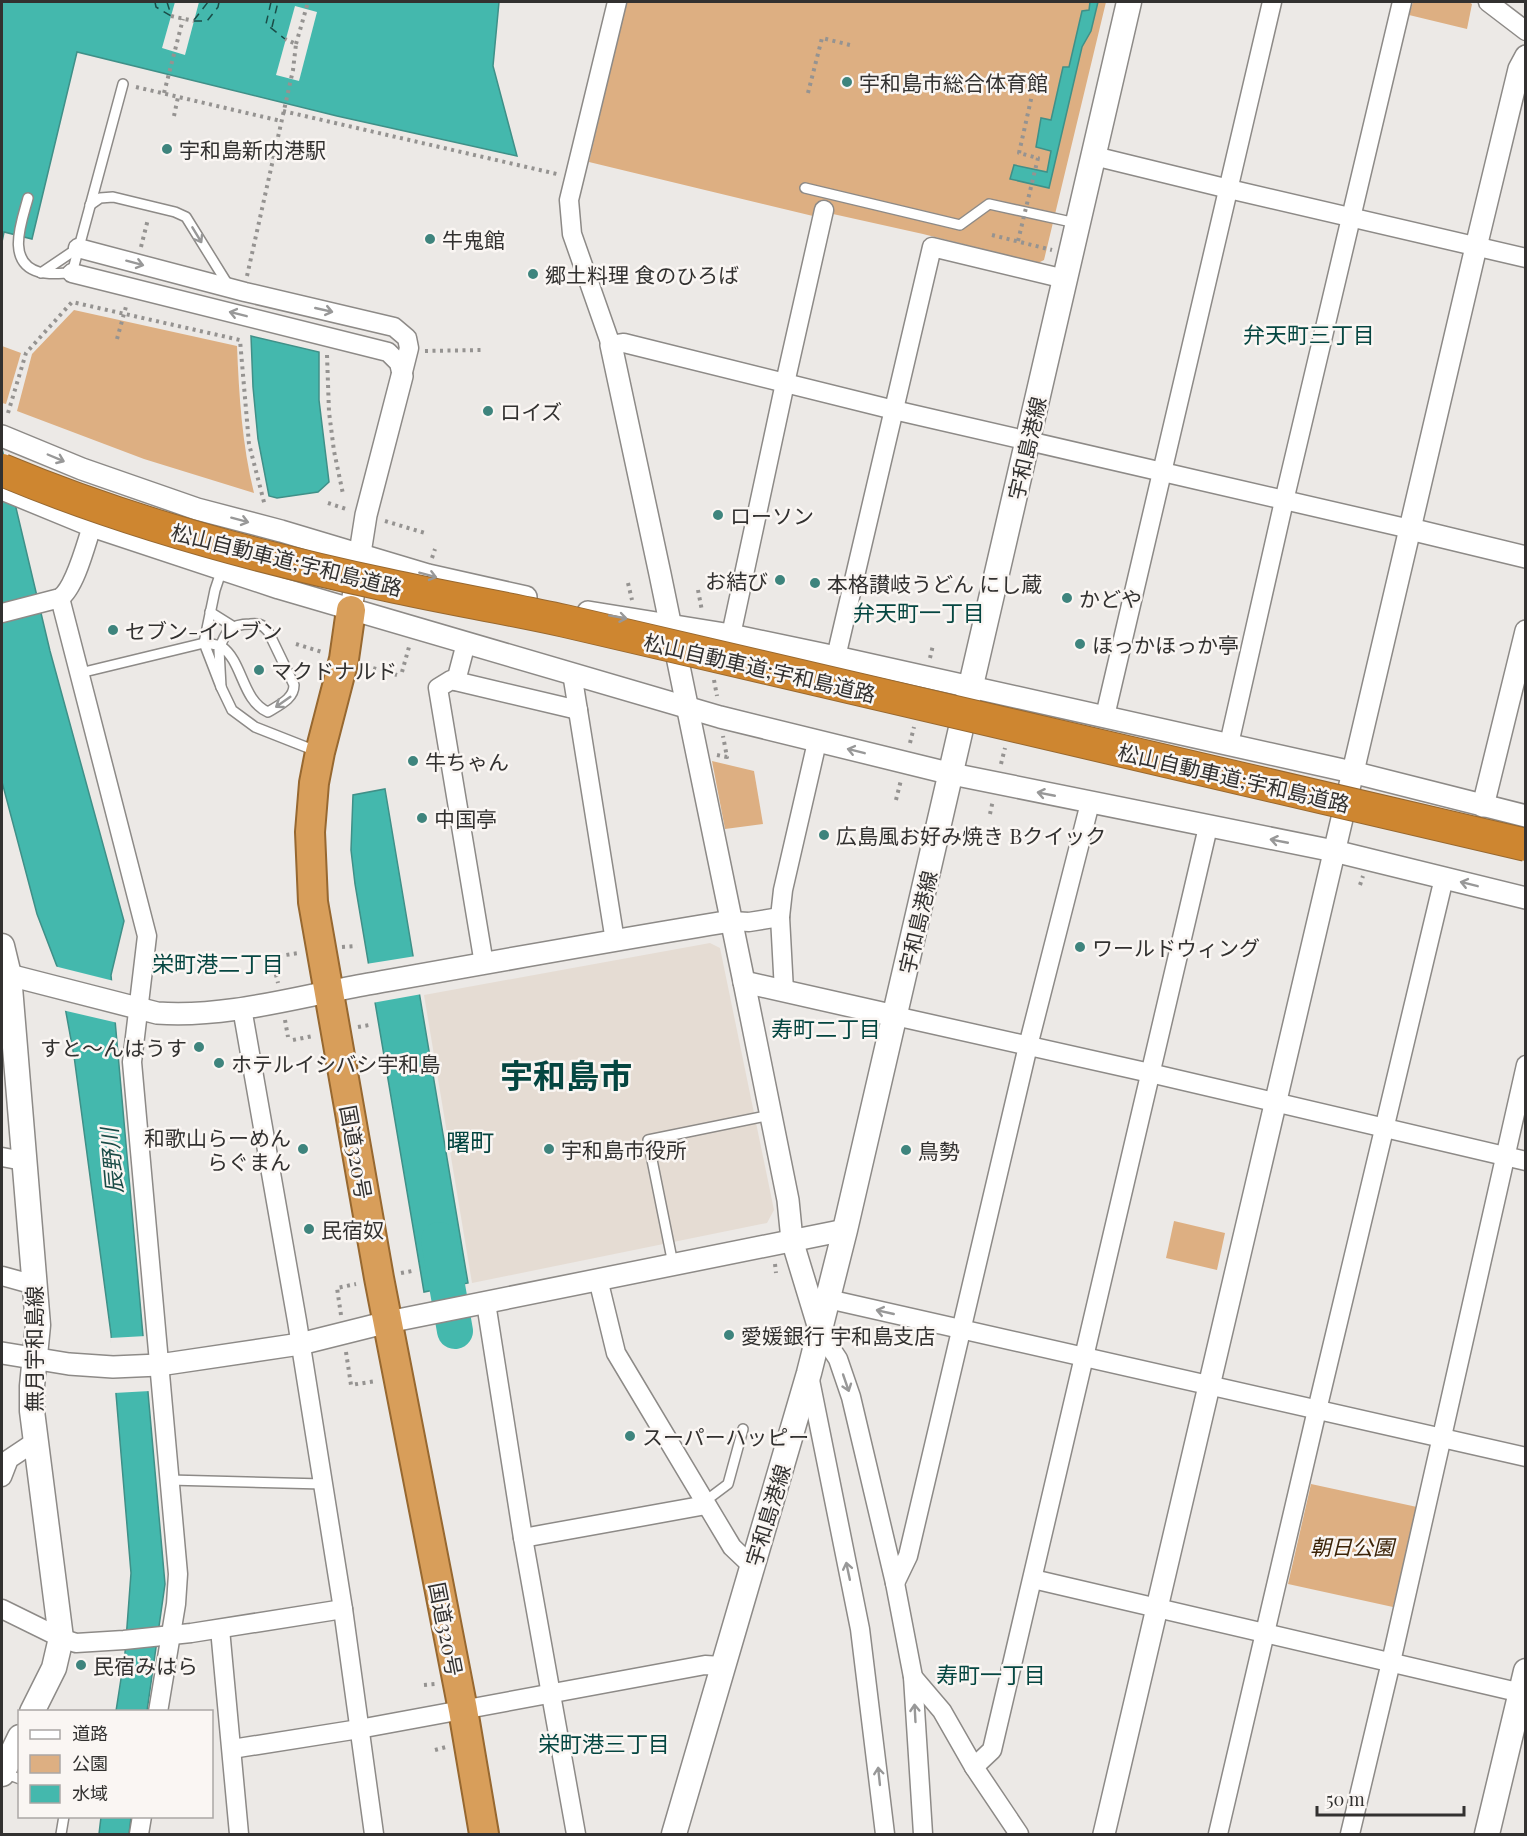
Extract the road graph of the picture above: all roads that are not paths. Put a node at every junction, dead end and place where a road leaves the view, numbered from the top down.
1 (617, 2) edge
2 (1130, 2) edge
3 (1272, 2) edge
4 (1402, 2) edge
5 (1488, 2) edge
6 (1526, 31) edge
7 (1526, 56) edge
8 (123, 84) road end
9 (1094, 156) junction
10 (805, 189) dead end
11 (1229, 189) junction
12 (28, 198) dead end
13 (90, 205) junction
14 (824, 210) dead end
15 (1350, 217) junction
16 (1078, 224) junction
17 (1476, 247) junction
18 (78, 248) junction
19 (1526, 258) edge
20 (41, 273) junction
21 (72, 273) junction
22 (1065, 279) junction
23 (230, 288) junction
24 (611, 345) junction
25 (402, 376) junction
26 (785, 383) junction
27 (894, 410) junction
28 (2, 436) edge
29 (1027, 441) junction
30 (1161, 471) junction
31 (7, 485) edge
32 (1284, 501) junction
33 (92, 526) junction
34 (1410, 529) junction
35 (359, 555) junction
36 (1526, 556) edge
37 (222, 569) junction
38 (53, 600) junction
39 (351, 609) junction
40 (210, 612) junction
41 (2, 613) edge
42 (669, 625) junction
43 (234, 627) junction
44 (1526, 631) edge
45 (731, 635) junction
46 (204, 643) junction
47 (466, 643) junction
48 (221, 646) junction
49 (836, 657) junction
50 (80, 673) junction
51 (572, 673) junction
52 (456, 681) junction
53 (221, 687) junction
54 (970, 687) junction
55 (687, 707) junction
56 (578, 710) junction
57 (1105, 716) junction
58 (817, 742) junction
59 (1229, 744) junction
60 (320, 752) junction
61 (1352, 771) junction
62 (952, 774) junction
63 (1090, 803) junction
64 (1483, 806) junction
65 (1526, 816) edge
66 (1208, 827) junction
67 (1526, 845) edge
68 (1334, 851) junction
69 (1444, 878) junction
70 (1526, 897) edge
71 (780, 917) junction
72 (730, 921) junction
73 (615, 941) junction
74 (2, 946) edge
75 (484, 964) junction
76 (5, 974) edge
77 (744, 982) junction
78 (329, 991) junction
79 (784, 991) junction
80 (137, 1008) junction
81 (242, 1008) junction
82 (895, 1016) junction
83 (1028, 1046) junction
84 (1526, 1065) edge
85 (1150, 1073) junction
86 (1275, 1102) junction
87 (771, 1115) junction
88 (1384, 1129) junction
89 (1504, 1157) junction
90 (12, 1159) edge
91 (1526, 1161) edge
92 (845, 1230) junction
93 (792, 1240) junction
94 (673, 1264) junction
95 (2, 1276) edge
96 (33, 1278) junction
97 (598, 1279) junction
98 (828, 1299) junction
99 (479, 1304) junction
100 (388, 1322) junction
101 (962, 1330) junction
102 (820, 1332) junction
103 (300, 1344) junction
104 (2, 1353) edge
105 (1085, 1356) junction
106 (35, 1359) junction
107 (155, 1365) junction
108 (809, 1373) junction
109 (1210, 1385) junction
110 (1317, 1410) junction
111 (742, 1430) dead end
112 (1441, 1437) junction
113 (36, 1441) junction
114 (1526, 1457) edge
115 (2, 1477) edge
116 (169, 1480) junction
117 (323, 1484) junction
118 (705, 1504) junction
119 (523, 1538) junction
120 (752, 1566) junction
121 (1033, 1579) junction
122 (895, 1583) junction
123 (1158, 1608) junction
124 (2, 1609) edge
125 (343, 1609) junction
126 (220, 1629) junction
127 (1265, 1633) junction
128 (166, 1636) junction
129 (61, 1638) junction
130 (1391, 1662) junction
131 (722, 1666) junction
132 (913, 1677) junction
133 (1524, 1686) edge
134 (547, 1694) junction
135 (33, 1710) edge
136 (158, 1710) edge
137 (463, 1710) junction
138 (358, 1729) junction
139 (18, 1741) edge
140 (232, 1749) junction
141 (974, 1767) junction
142 (2, 1772) edge
143 (18, 1778) edge
144 (64, 1818) edge
145 (142, 1818) edge
146 (61, 1834) edge
147 (139, 1834) edge
148 (239, 1834) edge
149 (374, 1834) edge
150 (484, 1834) edge
151 (576, 1834) edge
152 (674, 1834) edge
153 (885, 1834) edge
154 (923, 1834) edge
155 (1019, 1834) edge
156 (1104, 1834) edge
157 (1218, 1834) edge
158 (1350, 1834) edge
159 (1487, 1834) edge

1 - 24 street
2 - 9 main road, 宇和島港線
3 - 11 street
4 - 15 street
5 - 6 street
7 - 17 street
8 - 13 lane
9 - 11 street
9 - 16 main road, 宇和島港線
10 - 16 lane
11 - 15 street
11 - 30 street
12 - 20 lane
13 - 18 lane
13 -> 23 lane
14 - 26 street
15 - 17 street
15 - 32 street
16 - 22 main road, 宇和島港線
17 - 19 street
17 - 34 street
18 - 20 lane
18 - 21 lane
18 -> 23 street
20 - 21 lane
25 -> 21 street
22 - 27 street
22 - 29 main road, 宇和島港線
23 -> 25 street
24 - 26 street
24 - 42 street
25 - 35 street
26 - 27 street
26 - 45 street
27 - 29 street
27 - 49 street
28 -> 35 street
29 - 30 street
29 - 54 main road, 宇和島港線
30 - 32 street
30 - 57 street
31 - 33 street
31 - 67 highway, 松山自動車道;宇和島道路, bridge
32 - 34 street
32 - 59 street
33 - 37 street
33 - 38 street
34 - 36 street
34 - 61 street
35 - 39 street
35 -> 42 street
37 - 39 street
37 - 40 lane
38 - 41 street
38 - 50 street
39 - 47 street
39 - 60 highway, 国道320号
40 - 43 lane
40 - 46 lane
42 - 45 street
42 - 55 street
43 - 48 lane
43 -> 48 lane
44 - 64 street
45 - 49 street
46 - 48 lane
46 - 50 lane
46 - 53 lane
47 - 51 street
47 - 52 street
48 - 53 lane
49 - 54 street
50 - 80 street
51 - 55 street
51 - 56 street
52 - 56 street
52 - 75 street
53 - 60 lane
54 - 57 street
54 - 62 main road, 宇和島港線
55 - 58 street
55 - 72 street
56 - 73 street
57 - 59 street
62 -> 58 street
58 - 71 street
59 - 61 street
60 - 78 highway, 国道320号
61 - 64 street
61 - 68 street
63 -> 62 street
62 - 82 main road, 宇和島港線
63 - 66 street
63 - 83 street
64 - 65 street
68 -> 66 street
66 - 85 street
68 - 69 street
68 - 86 street
70 -> 69 street
69 - 88 street
71 - 72 street
71 - 79 street
72 - 73 street
72 - 77 street
73 - 75 street
74 - 76 main road, 無月宇和島線
75 - 78 street
76 - 80 street
76 - 90 main road, 無月宇和島線
77 - 79 street
77 - 87 street
78 - 81 street
78 - 100 highway, 国道320号
79 - 82 street
80 - 81 street
80 - 107 street
81 - 103 street
82 - 83 street
82 - 92 main road, 宇和島港線
83 - 85 street
83 - 101 street
84 - 89 street
85 - 86 street
85 - 105 street
86 - 88 street
86 - 109 street
87 - 93 street
87 - 94 lane
88 - 89 street
88 - 110 street
89 - 91 street
89 - 112 street
90 - 96 main road, 無月宇和島線
92 - 93 street
92 - 98 main road, 宇和島港線
93 - 94 street
93 - 102 street
94 - 97 street
95 - 96 street
96 - 106 main road, 無月宇和島線
97 - 99 street
97 - 118 street
101 -> 98 street
98 - 102 main road, 宇和島港線
99 - 100 street
99 - 119 street
100 - 103 street
100 - 137 highway, 国道320号
101 - 105 street
101 - 122 street
102 - 108 main road, 宇和島港線
102 -> 122 street
103 - 107 street
103 - 117 street
104 - 106 street
105 - 109 street
105 - 121 street
106 - 107 street
106 - 113 main road, 無月宇和島線
107 - 116 street
108 - 120 main road, 宇和島港線
153 -> 108 street
109 - 110 street
109 - 123 street
110 - 112 street
110 - 127 street
111 - 118 lane
112 - 114 street
112 - 130 street
113 - 115 street
113 - 129 main road, 無月宇和島線
116 - 117 lane
116 - 128 street
117 - 125 street
118 - 119 street
118 - 120 street
119 - 134 street
120 - 131 main road, 宇和島港線
121 - 123 street
121 - 141 street
122 - 132 street
123 - 127 street
123 - 156 street
124 - 129 street
125 - 126 street
125 - 138 street
126 - 128 street
126 - 140 street
127 - 130 street
127 - 157 street
128 - 129 street
128 - 136 street
129 - 135 main road, 無月宇和島線
130 - 133 street
130 - 158 street
131 - 134 street
131 - 152 main road, 宇和島港線
132 - 141 street
154 -> 132 street
133 - 159 main road
134 - 137 street
134 - 151 street
137 - 138 street
137 - 150 highway, 国道320号
138 - 140 street
138 - 149 street
139 - 142 main road
140 - 148 street
141 - 155 street
142 - 143 lane
144 - 146 lane
145 - 147 street

